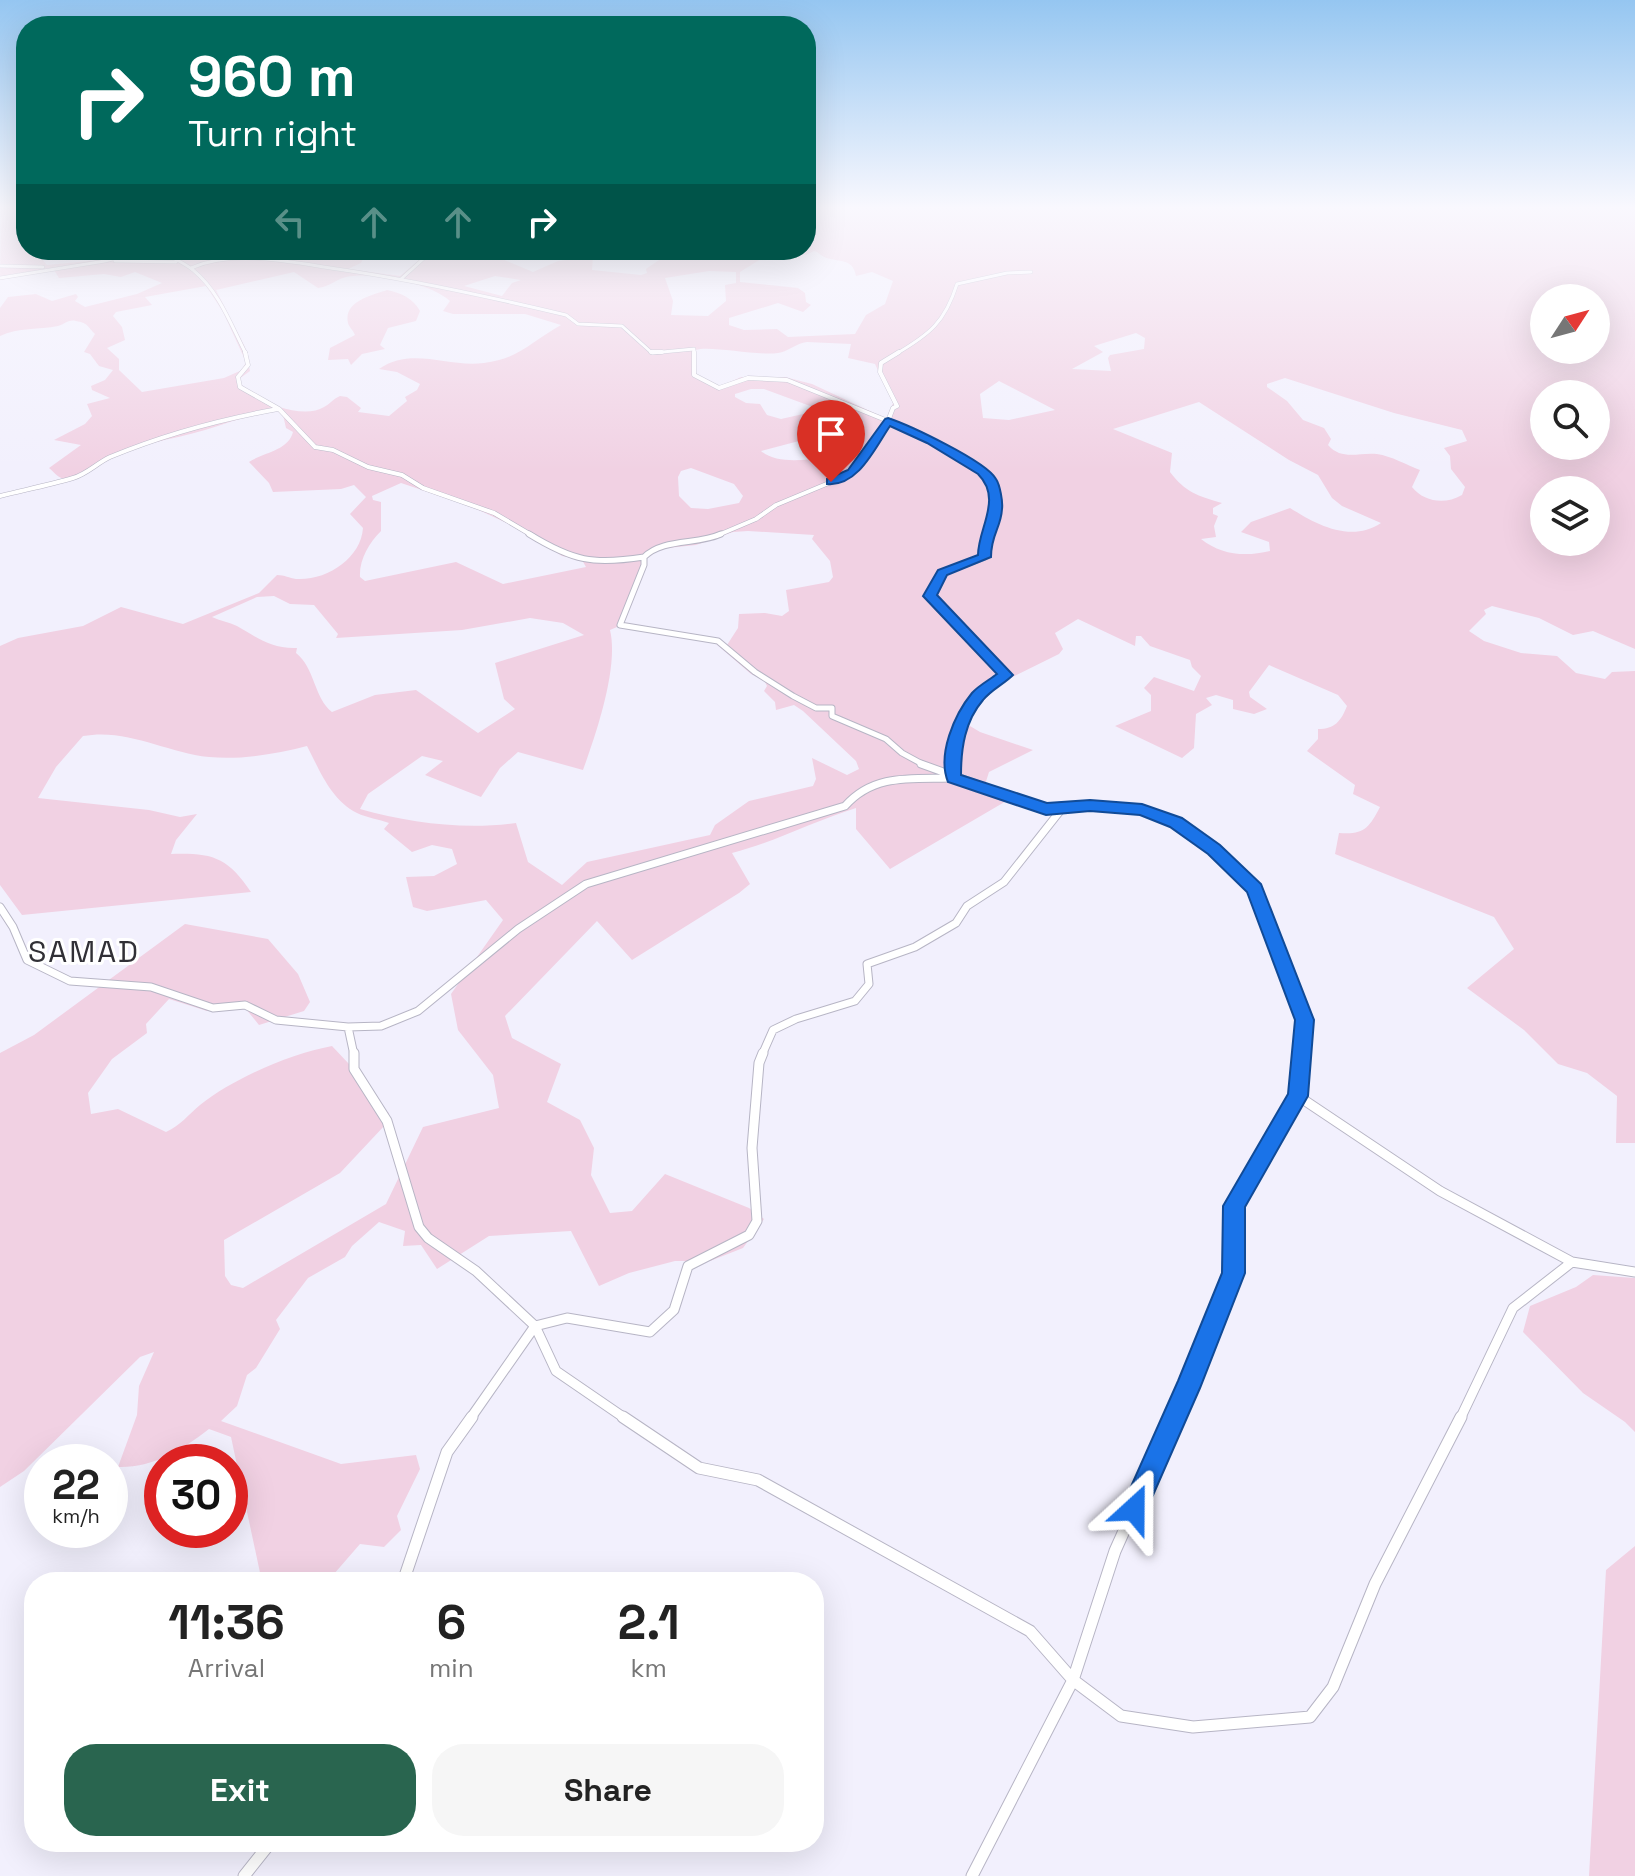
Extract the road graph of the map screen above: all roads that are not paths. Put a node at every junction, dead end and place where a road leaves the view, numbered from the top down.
1 (216, 296) edge
2 (477, 296) edge
3 (953, 296) edge
4 (279, 409) junction
5 (888, 421) junction
6 (0, 496) edge
7 (644, 557) junction
8 (953, 778) junction
9 (1064, 806) junction
10 (0, 907) edge
11 (348, 1027) junction
12 (1298, 1096) junction
13 (1572, 1262) junction
14 (1635, 1272) edge
15 (535, 1326) junction
16 (406, 1572) edge
17 (1073, 1680) junction
18 (263, 1852) edge
19 (244, 1876) edge
20 (972, 1876) edge

1 - 4 street
2 - 5 street
3 - 5 street
4 - 6 street
4 - 7 street
5 - 7 street
5 - 8 street
7 - 8 street
8 - 9 street
8 - 11 street
9 - 12 street
9 - 15 street
10 - 11 street
11 - 15 street
12 - 13 street
12 - 17 street
13 - 14 street
13 - 17 street
15 - 16 street
15 - 17 street
17 - 20 street
18 - 19 street

